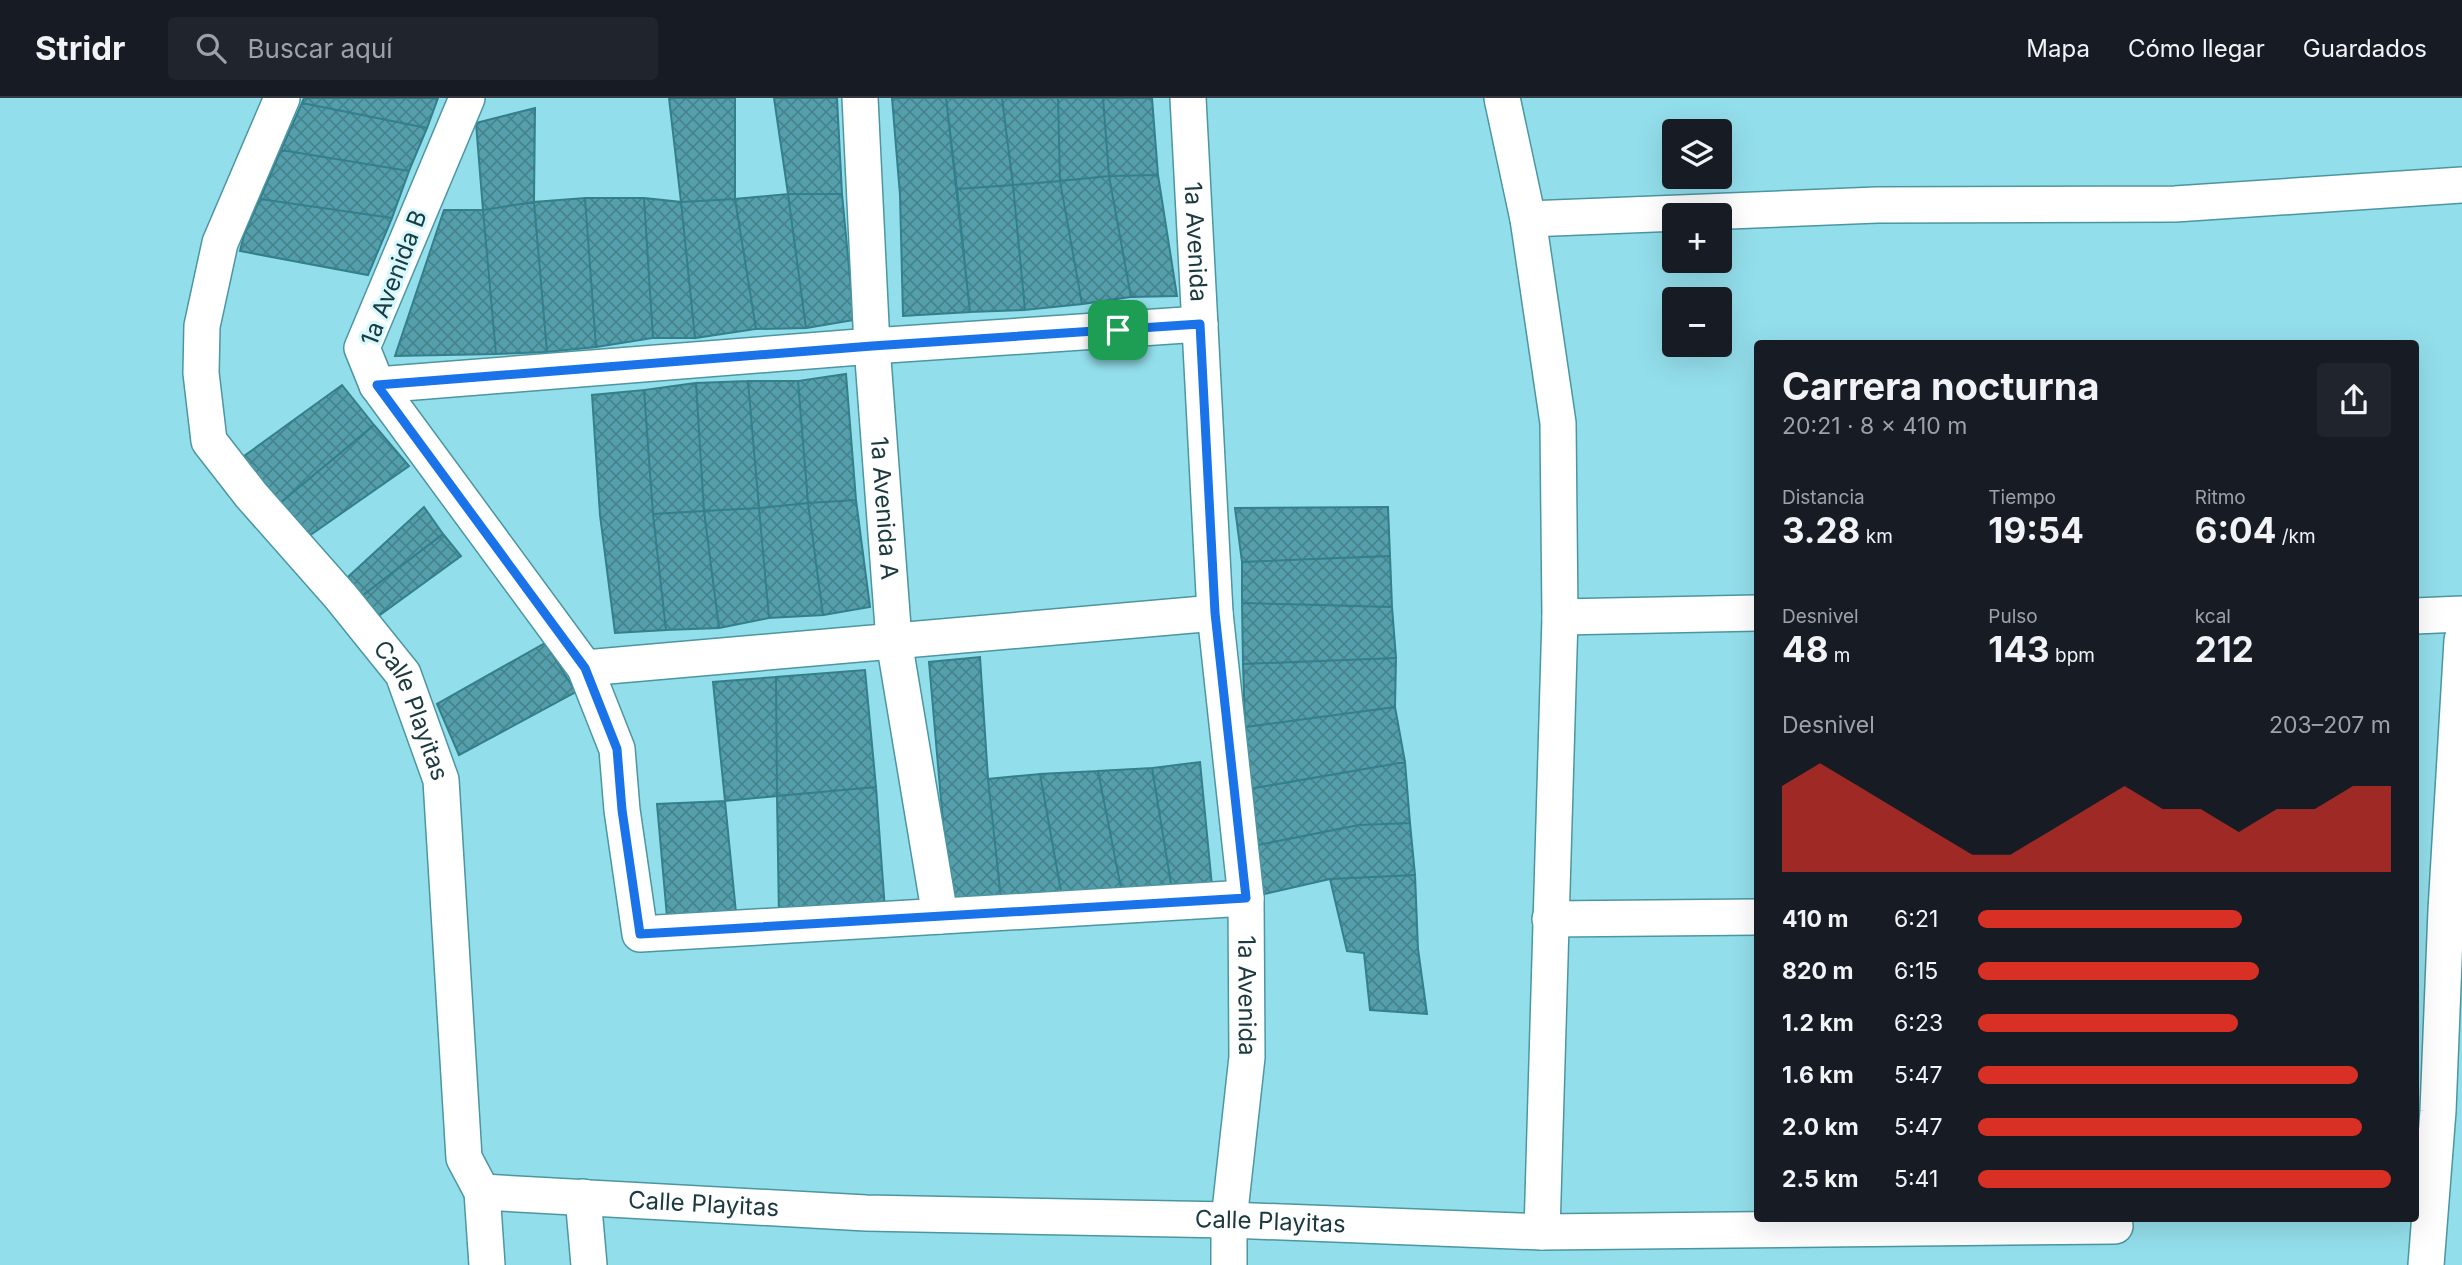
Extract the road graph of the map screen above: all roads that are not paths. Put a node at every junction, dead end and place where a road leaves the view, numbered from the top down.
1 (282, 98) edge
2 (467, 98) edge
3 (860, 98) edge
4 (1188, 98) edge
5 (1502, 98) edge
6 (2462, 185) edge
7 (1528, 219) junction
8 (1200, 324) junction
9 (872, 346) junction
10 (377, 385) junction
11 (1215, 613) junction
12 (1754, 613) edge
13 (2462, 614) edge
14 (2419, 616) edge
15 (1560, 617) junction
16 (894, 640) junction
17 (2462, 640) edge
18 (585, 668) junction
19 (1246, 898) junction
20 (2430, 910) edge
21 (940, 916) junction
22 (1754, 917) edge
23 (1550, 919) junction
24 (482, 1192) junction
25 (583, 1198) junction
26 (1229, 1220) junction
27 (2115, 1226) dead end
28 (1542, 1232) junction
29 (487, 1265) edge
30 (589, 1265) edge
31 (1229, 1265) edge
32 (2426, 1265) edge

1 - 24 street, Calle Playitas
2 - 10 street, 1a Avenida B
3 - 9 street, 1a Avenida A
4 - 8 street, 1a Avenida
5 - 7 street
6 - 7 street
7 - 15 street
8 - 9 street
8 - 11 street, 1a Avenida
9 - 10 street
9 - 16 street, 1a Avenida A
10 - 18 street, 1a Avenida B
11 - 16 street
11 - 19 street, 1a Avenida
12 - 15 street
13 - 14 street
15 - 23 street
16 - 18 street
16 - 21 street, 1a Avenida A
17 - 20 street
18 - 21 street, 1a Avenida B
19 - 21 street
19 - 26 street, 1a Avenida
20 - 32 street
22 - 23 street
23 - 28 street
24 - 25 street, Calle Playitas
24 - 29 street
25 - 26 street, Calle Playitas
25 - 30 street
26 - 28 street, Calle Playitas
26 - 31 street, 1a Avenida
27 - 28 street, Calle Playitas

